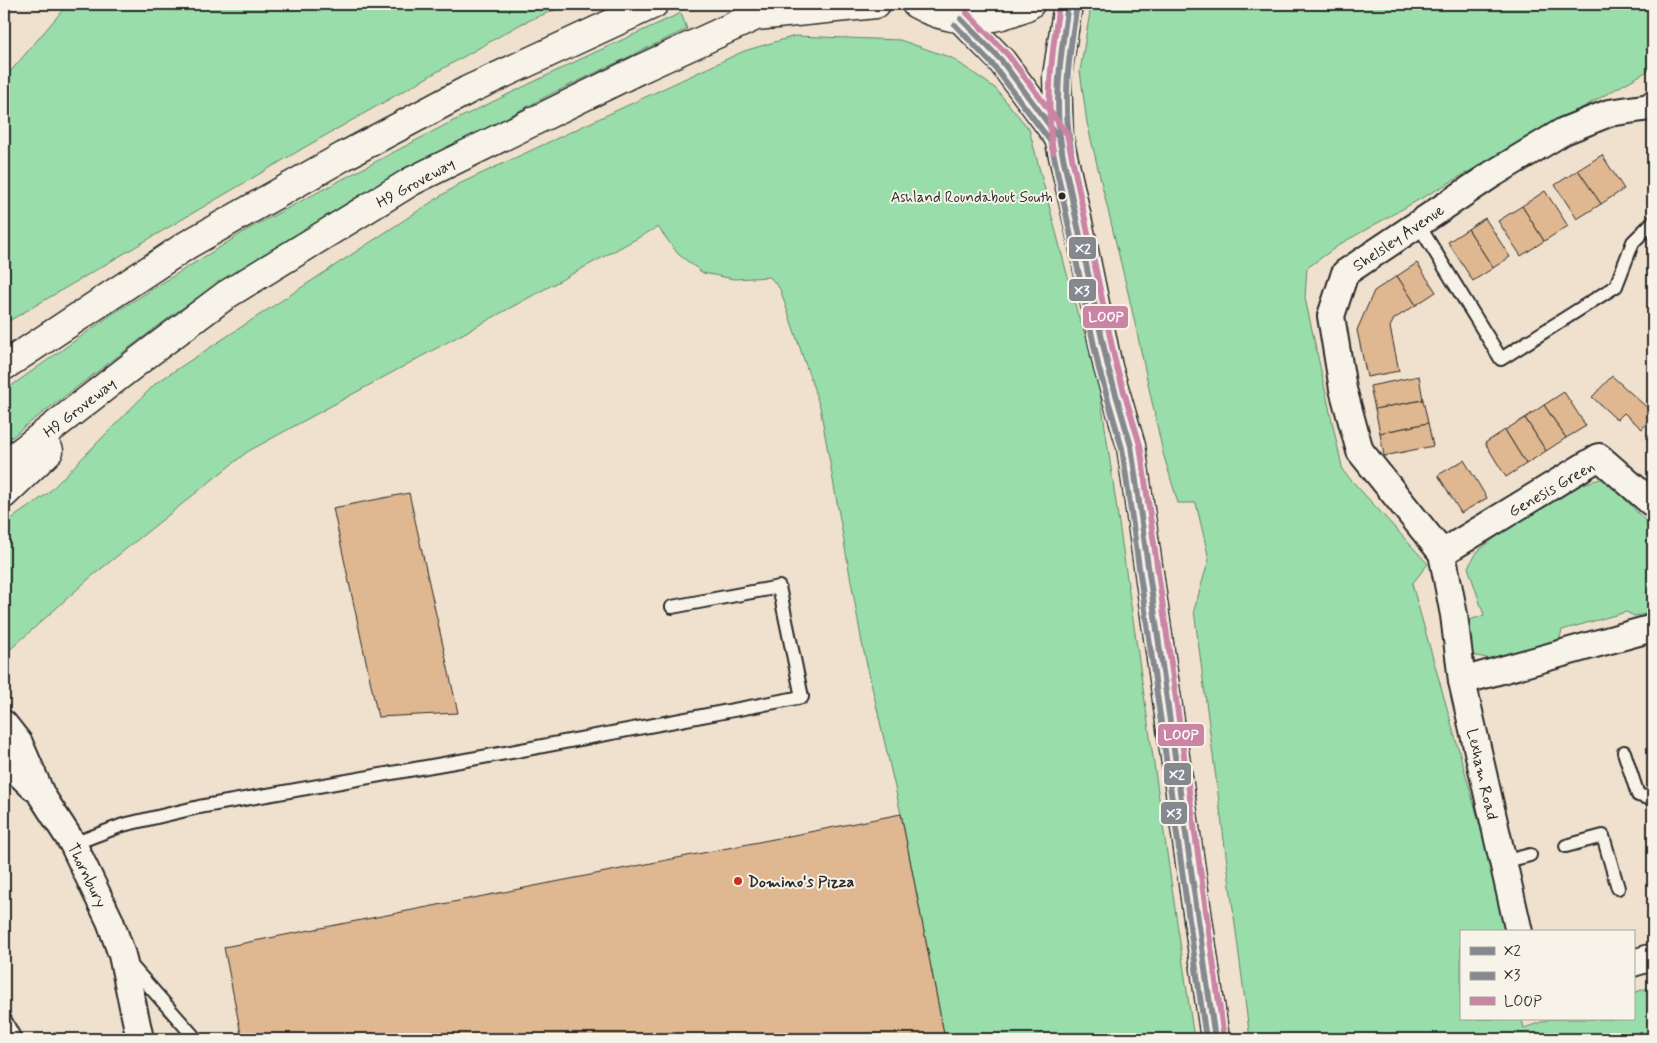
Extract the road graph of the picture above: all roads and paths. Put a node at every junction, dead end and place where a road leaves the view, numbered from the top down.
1 (654, 4) edge
2 (876, 4) edge
3 (916, 4) edge
4 (1030, 4) edge
5 (1068, 4) edge
6 (961, 18) junction
7 (1652, 108) edge
8 (1059, 138) junction
9 (1653, 222) edge
10 (1418, 224) junction
11 (146, 355) junction
12 (4, 366) edge
13 (4, 466) edge
14 (4, 494) edge
15 (1653, 504) edge
16 (1442, 552) junction
17 (672, 608) dead end
18 (1454, 615) joint
19 (1653, 628) edge
20 (1462, 681) junction
21 (4, 724) edge
22 (1624, 752) dead end
23 (4, 759) edge
24 (42, 796) junction
25 (1653, 799) edge
26 (74, 844) junction
27 (1566, 846) dead end
28 (1530, 855) dead end
29 (1503, 862) junction
30 (1618, 888) dead end
31 (1519, 930) edge
32 (122, 955) junction
33 (1653, 957) edge
34 (1634, 963) edge
35 (5, 1020) dead end
36 (15, 1039) edge
37 (140, 1039) edge
38 (196, 1039) edge
39 (1214, 1039) edge

1 - 12 street
2 - 11 street, H9 Groveway
3 - 6 street
4 - 6 street
5 - 8 street
6 - 8 street
7 - 10 street, Shelsley Avenue
8 - 39 street
9 - 10 lane
10 - 16 street, Shelsley Avenue
11 - 13 street, H9 Groveway
11 - 14 street
15 - 16 street, Genesis Green
16 - 18 street, Shelsley Avenue
17 - 26 lane
18 - 20 street, Lexham Road
19 - 20 street
20 - 29 street, Lexham Road
21 - 24 street, Thornbury
22 - 25 lane
23 - 24 street
24 - 26 street, Thornbury
26 - 32 street, Thornbury
27 - 30 lane
28 - 29 lane
29 - 31 street, Lexham Road
32 - 37 street, Thornbury
32 - 38 lane
33 - 34 street
35 - 36 lane

